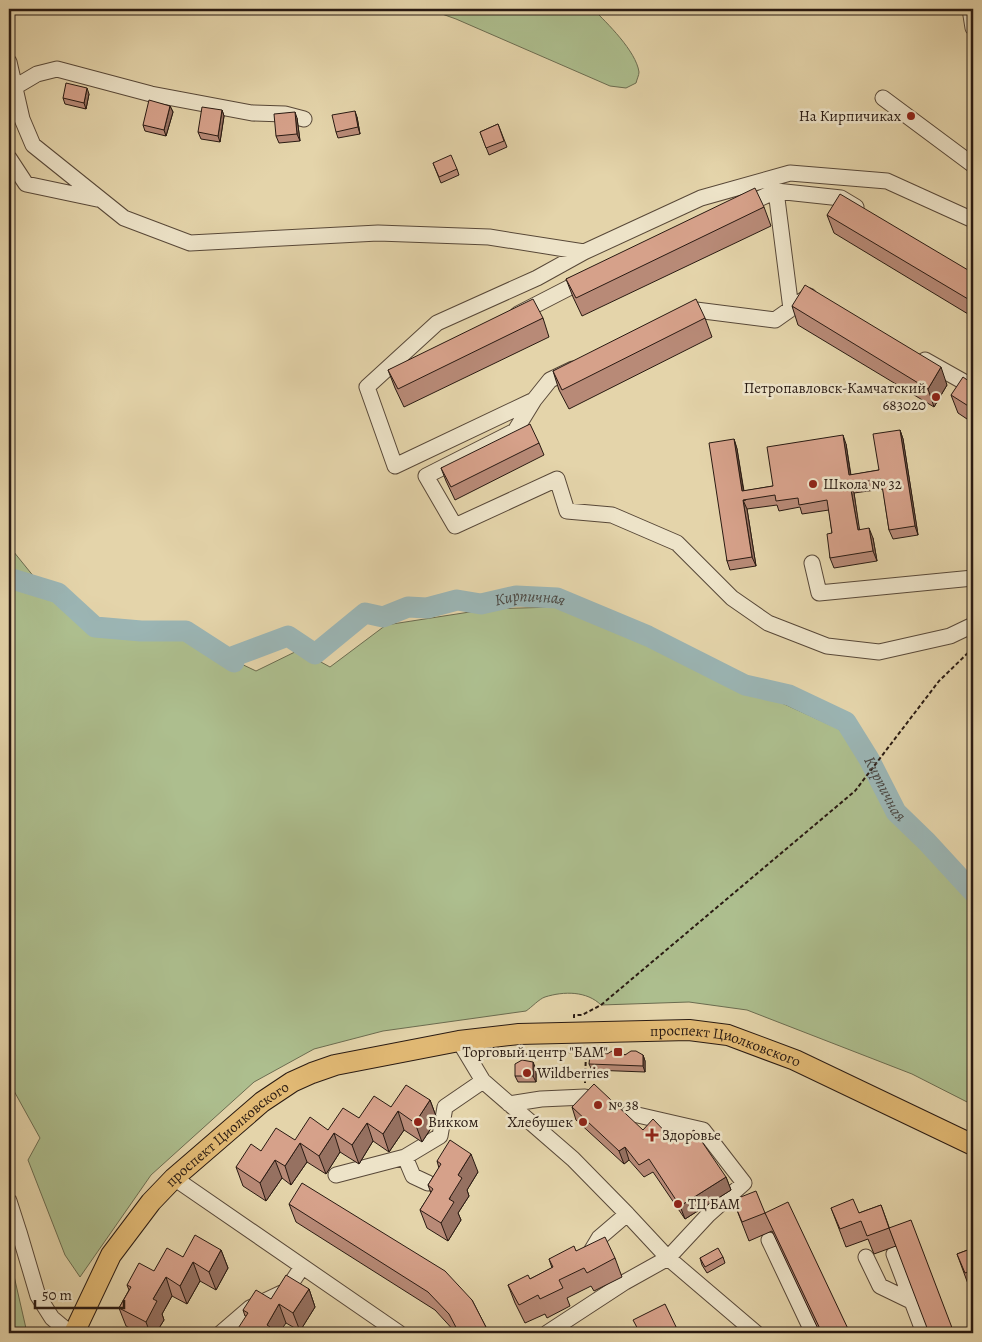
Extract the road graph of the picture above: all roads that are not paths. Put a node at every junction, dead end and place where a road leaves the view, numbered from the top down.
1 (970, 9) edge
2 (973, 28) edge
3 (9, 62) edge
4 (15, 87) junction
5 (883, 98) dead end
6 (304, 119) dead end
7 (9, 158) edge
8 (973, 166) edge
9 (776, 190) junction
10 (100, 200) junction
11 (731, 212) edge
12 (866, 213) edge
13 (973, 220) edge
14 (584, 252) junction
15 (596, 274) edge
16 (819, 300) edge
17 (791, 309) junction
18 (505, 320) edge
19 (670, 322) edge
20 (912, 352) edge
21 (584, 363) edge
22 (410, 366) edge
23 (367, 386) junction
24 (973, 387) edge
25 (534, 400) junction
26 (812, 563) dead end
27 (973, 578) edge
28 (973, 624) edge
29 (464, 1050) junction
30 (482, 1081) junction
31 (585, 1097) edge
32 (509, 1104) junction
33 (629, 1113) dead end
34 (973, 1145) edge
35 (405, 1157) junction
36 (336, 1176) dead end
37 (174, 1178) junction
38 (428, 1183) edge
39 (9, 1201) edge
40 (627, 1214) junction
41 (769, 1240) edge
42 (894, 1254) edge
43 (866, 1257) dead end
44 (668, 1258) junction
45 (574, 1262) edge
46 (302, 1267) junction
47 (912, 1301) junction
48 (70, 1333) edge
49 (74, 1333) edge
50 (220, 1333) edge
51 (399, 1333) edge
52 (547, 1333) edge
53 (756, 1333) edge
54 (814, 1333) edge
55 (924, 1333) edge

1 - 2 street
3 - 4 street
4 - 6 street
4 - 10 street
5 - 8 street
7 - 10 street
9 - 11 street
9 - 12 street
9 - 17 street
10 - 14 street
13 - 14 street
14 - 23 street
15 - 18 street
16 - 17 street
17 - 19 street
20 - 24 street
21 - 25 street
22 - 23 street
23 - 25 street
25 - 28 street
26 - 27 street
29 - 30 street
29 - 34 main road, проспект Циолковского
29 - 37 main road, проспект Циолковского
30 - 32 street
30 - 35 street
31 - 32 street
32 - 40 street
33 - 44 street
35 - 36 street
35 - 38 street
37 - 46 street
37 - 49 main road, проспект Циолковского
39 - 48 street
40 - 44 street
40 - 45 street
41 - 54 street
42 - 47 street
43 - 47 street
44 - 52 street
44 - 53 street
46 - 50 street
46 - 51 street
47 - 55 street

